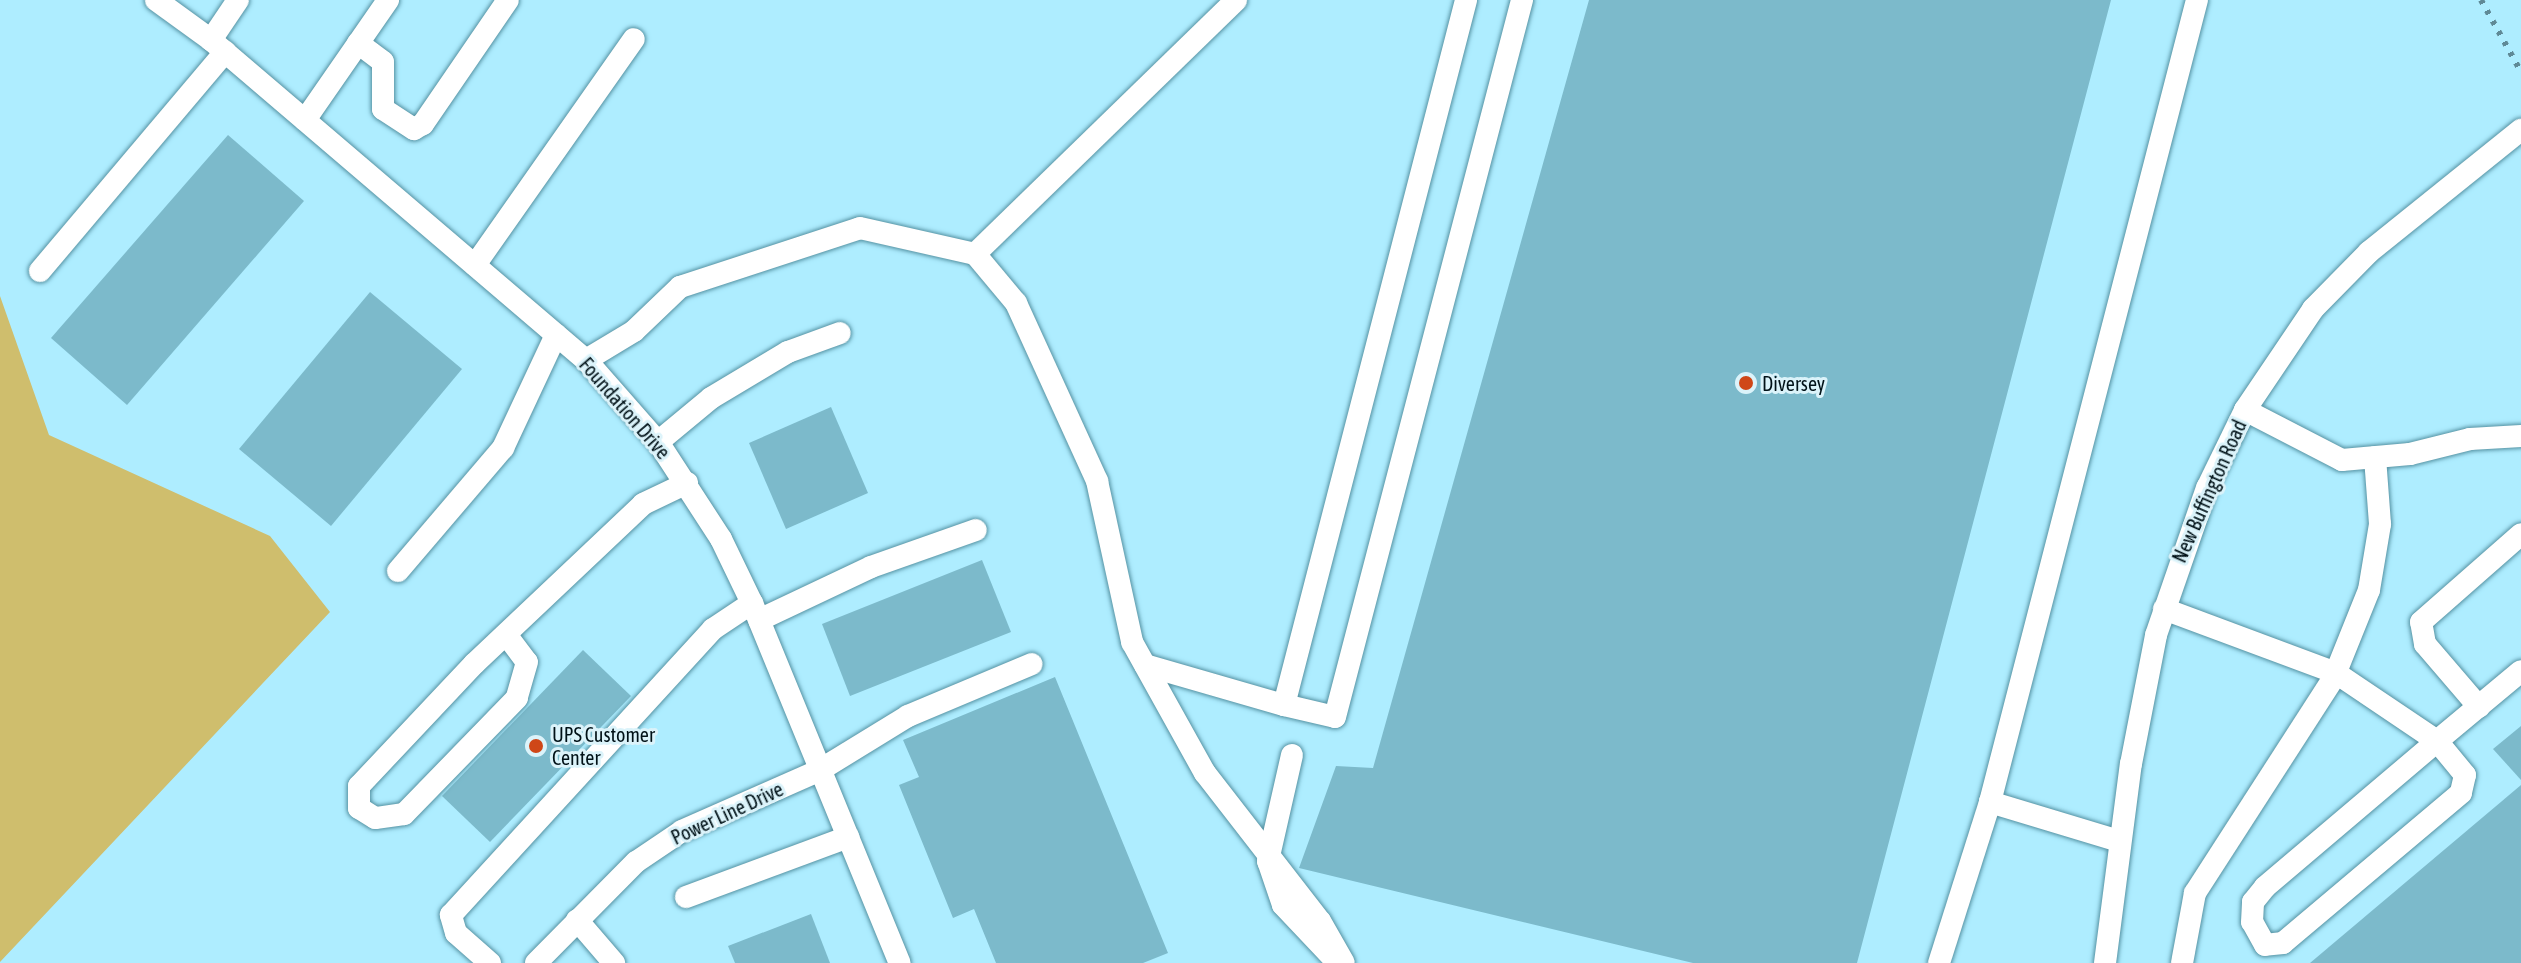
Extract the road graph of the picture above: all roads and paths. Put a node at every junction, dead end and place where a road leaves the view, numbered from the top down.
1 (156, 0) edge
2 (238, 0) edge
3 (388, 0) edge
4 (508, 0) edge
5 (1236, 0) edge
6 (1466, 0) edge
7 (1522, 0) edge
8 (2197, 0) edge
9 (634, 39) dead end
10 (358, 43) junction
11 (218, 46) junction
12 (305, 120) junction
13 (2521, 130) edge
14 (975, 254) junction
15 (475, 265) junction
16 (40, 271) dead end
17 (840, 333) dead end
18 (556, 335) junction
19 (586, 360) junction
20 (2245, 410) junction
21 (2521, 436) edge
22 (658, 442) junction
23 (2375, 457) junction
24 (687, 483) junction
25 (976, 530) dead end
26 (2521, 534) edge
27 (398, 571) dead end
28 (2164, 609) junction
29 (756, 612) junction
30 (508, 637) junction
31 (1032, 664) dead end
32 (1145, 665) junction
33 (2521, 671) edge
34 (2336, 673) junction
35 (1284, 705) junction
36 (2479, 707) junction
37 (2437, 741) junction
38 (1292, 755) dead end
39 (820, 770) junction
40 (1990, 802) junction
41 (848, 837) junction
42 (2119, 841) junction
43 (1268, 861) junction
44 (686, 897) dead end
45 (577, 920) junction
46 (490, 963) edge
47 (536, 963) edge
48 (614, 963) edge
49 (900, 963) edge
50 (1341, 963) edge
51 (1939, 963) edge
52 (2105, 963) edge
53 (2182, 963) edge

1 - 11 street, Foundation Drive
2 - 11 street
3 - 10 street
4 - 10 street
5 - 14 street
6 - 35 street
7 - 35 street
8 - 40 street
9 - 15 street
10 - 12 street
11 - 12 street, Foundation Drive
11 - 16 street
12 - 15 street, Foundation Drive
13 - 20 street, New Buffington Road
14 - 19 street
14 - 32 street
15 - 18 street, Foundation Drive
17 - 22 street
18 - 19 street, Foundation Drive
18 - 27 street
19 - 22 street, Foundation Drive
20 - 23 street
20 - 28 street, New Buffington Road
21 - 23 street
22 - 24 street, Foundation Drive
23 - 34 street
24 - 29 street, Foundation Drive
24 - 30 street
25 - 29 street
26 - 36 street
28 - 34 street
28 - 42 street, New Buffington Road
29 - 39 street, Foundation Drive
29 - 46 street
30 - 30 street
31 - 39 street, Power Line Drive
32 - 35 street
32 - 43 street
33 - 36 street
34 - 37 street
34 - 53 street
36 - 37 street
37 - 37 street
38 - 43 street
39 - 41 street, Foundation Drive
39 - 45 street, Power Line Drive
40 - 42 street
40 - 51 street
41 - 44 street
41 - 49 street, Foundation Drive
42 - 52 street, New Buffington Road
43 - 50 street
45 - 47 street, Power Line Drive
45 - 48 street

